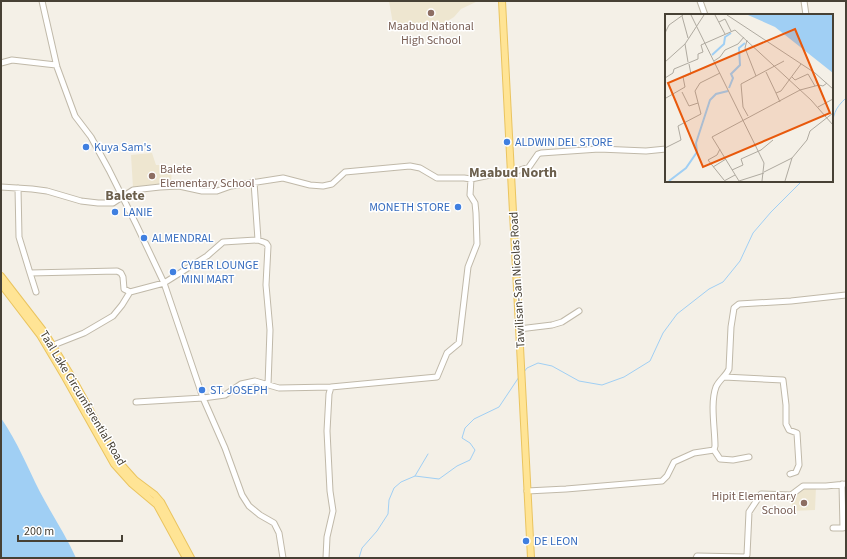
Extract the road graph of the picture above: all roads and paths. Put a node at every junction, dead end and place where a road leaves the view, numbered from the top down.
1 (42, 1) edge
2 (502, 1) edge
3 (700, 1) edge
4 (804, 1) edge
5 (705, 14) edge
6 (806, 14) edge
7 (1, 63) edge
8 (56, 65) junction
9 (665, 149) edge
10 (511, 173) junction
11 (471, 179) junction
12 (254, 182) junction
13 (1, 187) edge
14 (18, 188) junction
15 (122, 196) junction
16 (258, 240) junction
17 (30, 273) junction
18 (1, 276) edge
19 (1, 284) edge
20 (164, 284) junction
21 (8, 289) junction
22 (36, 292) dead end
23 (130, 292) junction
24 (846, 295) edge
25 (579, 311) dead end
26 (519, 329) junction
27 (50, 346) junction
28 (724, 377) junction
29 (268, 385) junction
30 (331, 387) junction
31 (203, 398) junction
32 (136, 402) dead end
33 (714, 450) junction
34 (748, 457) dead end
35 (790, 474) dead end
36 (844, 484) edge
37 (527, 491) junction
38 (833, 528) dead end
39 (186, 558) edge
40 (192, 558) edge
41 (283, 558) edge
42 (326, 558) edge
43 (531, 558) edge
44 (696, 558) edge

1 - 8 street
2 - 10 main road, Tawilisan-San Nicolas Road
3 - 5 street
4 - 6 street
7 - 8 street
8 - 15 street
9 - 10 street
10 - 11 street
10 - 26 main road, Tawilisan-San Nicolas Road
11 - 12 street
11 - 30 street
12 - 15 street
12 - 16 street
13 - 14 street
14 - 15 street
14 - 17 street
15 - 20 street
16 - 20 street
16 - 29 street
17 - 22 street
17 - 23 street
18 - 21 main road, Taal Lake Circumferential Road
19 - 21 main road, Taal Lake Circumferential Road
20 - 23 street
20 - 31 street
21 - 27 main road, Taal Lake Circumferential Road
23 - 27 street
24 - 28 street
25 - 26 street
26 - 37 main road, Tawilisan-San Nicolas Road
27 - 39 main road, Taal Lake Circumferential Road
27 - 40 main road, Taal Lake Circumferential Road
28 - 33 street
28 - 35 street
29 - 30 street
29 - 31 street
30 - 42 street
31 - 32 street
31 - 41 street
33 - 34 street
33 - 37 street
36 - 38 street
36 - 44 street
37 - 43 main road, Tawilisan-San Nicolas Road

